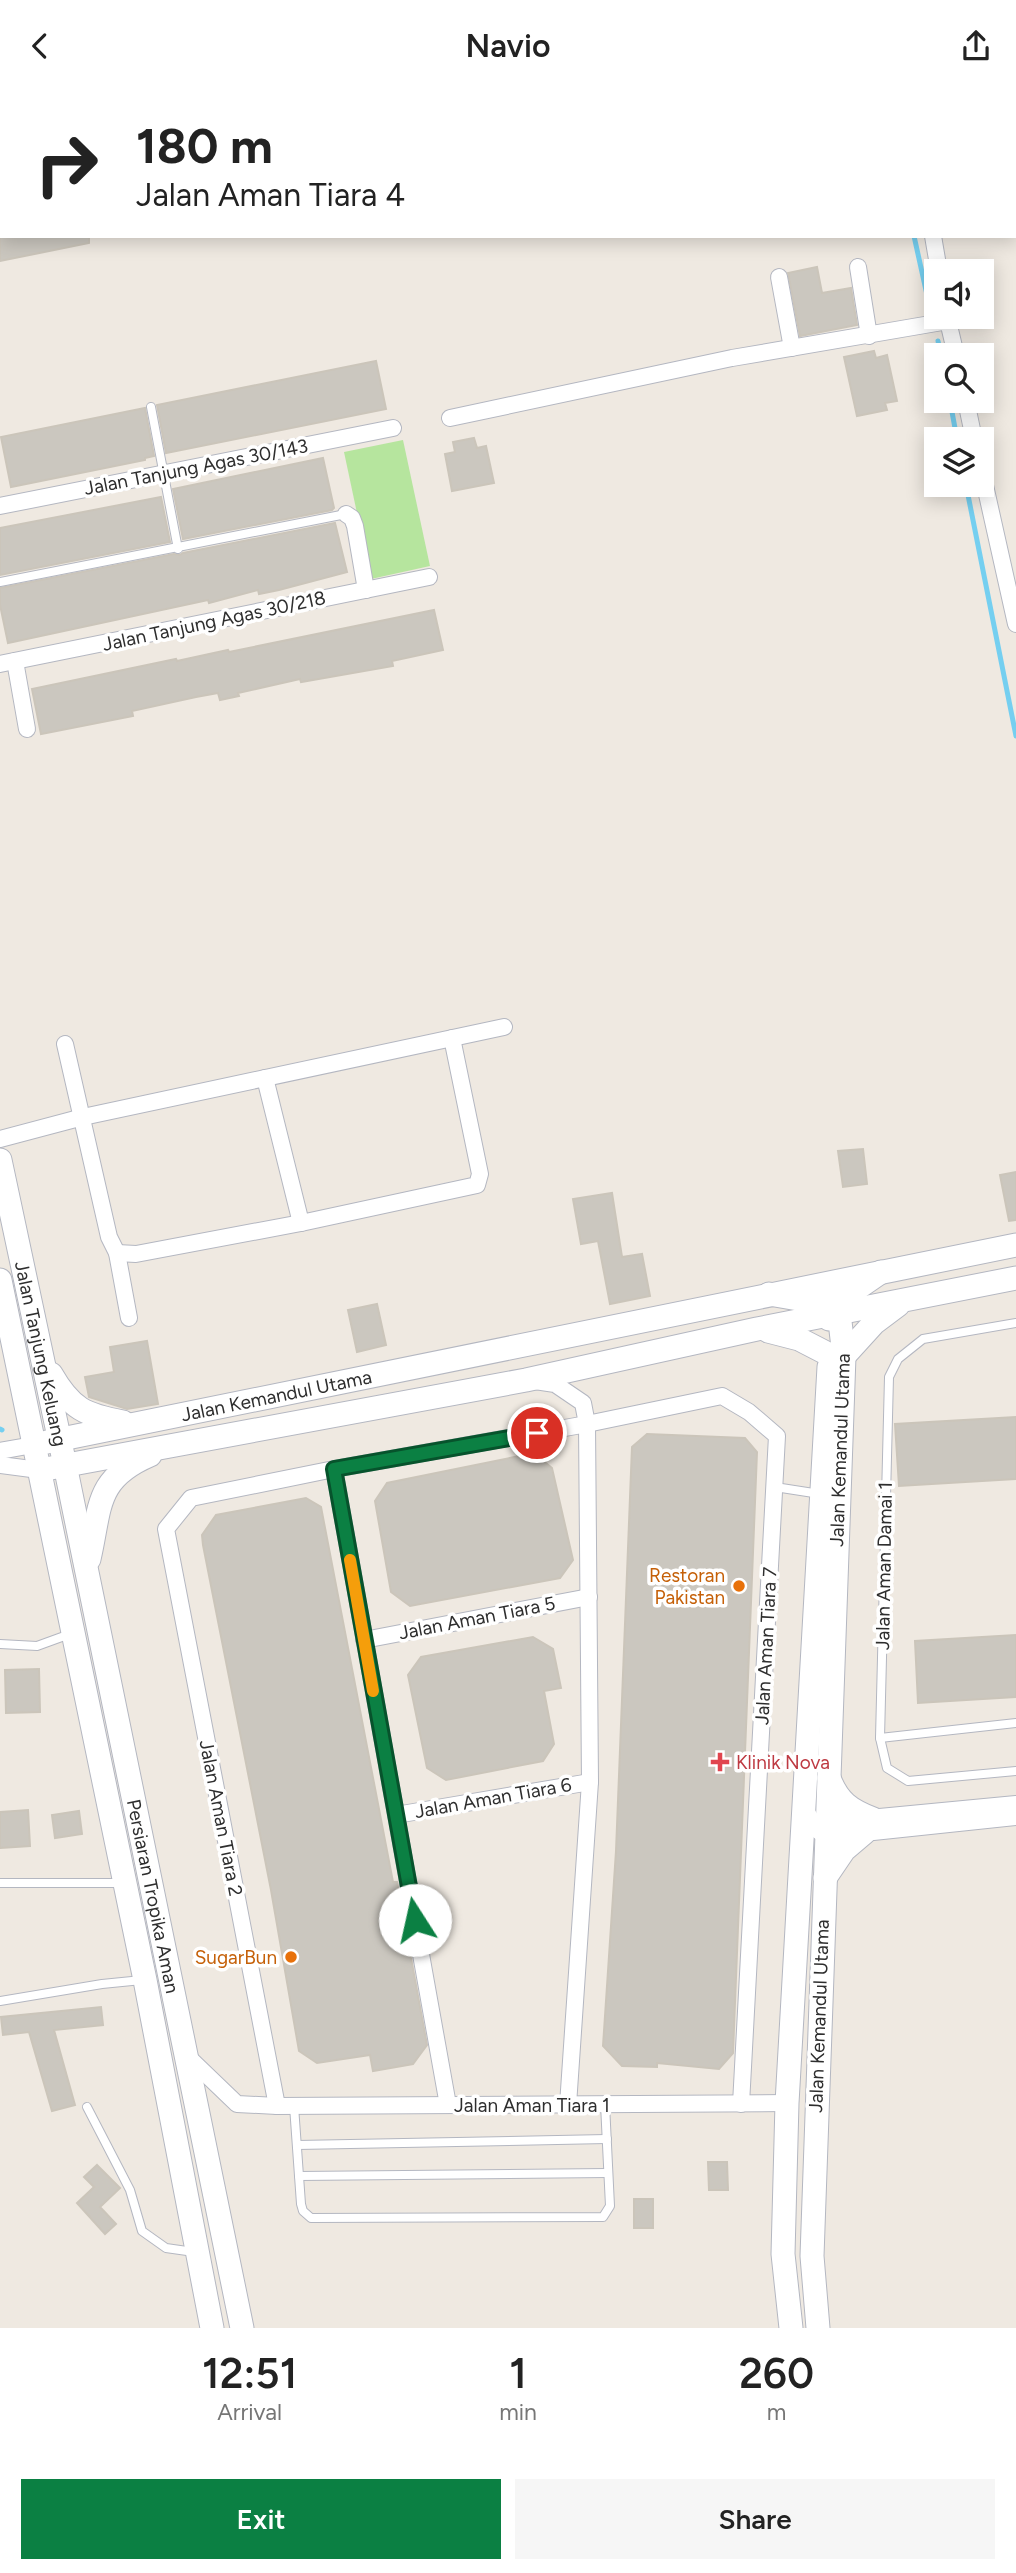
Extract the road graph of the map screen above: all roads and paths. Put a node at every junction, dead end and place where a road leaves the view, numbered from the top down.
1 (933, 238) edge
2 (937, 259) edge
3 (858, 267) dead end
4 (779, 277) dead end
5 (924, 324) edge
6 (869, 336) junction
7 (792, 348) junction
8 (151, 407) dead end
9 (450, 418) dead end
10 (393, 428) dead end
11 (164, 474) junction
12 (988, 497) edge
13 (0, 506) edge
14 (346, 514) joint
15 (178, 549) junction
16 (429, 577) dead end
17 (0, 582) edge
18 (366, 590) junction
19 (1016, 624) edge
20 (7, 663) edge
21 (27, 729) dead end
22 (504, 1027) dead end
23 (452, 1038) junction
24 (65, 1044) dead end
25 (265, 1078) junction
26 (83, 1117) junction
27 (0, 1139) edge
28 (0, 1160) edge
29 (301, 1223) junction
30 (1016, 1245) edge
31 (117, 1252) junction
32 (881, 1272) junction
33 (1016, 1278) edge
34 (0, 1280) edge
35 (769, 1294) junction
36 (903, 1300) junction
37 (834, 1311) junction
38 (129, 1318) dead end
39 (1016, 1323) edge
40 (757, 1329) junction
41 (837, 1356) junction
42 (43, 1360) junction
43 (526, 1380) junction
44 (587, 1424) junction
45 (135, 1425) junction
46 (60, 1440) junction
47 (179, 1443) junction
48 (33, 1445) junction
49 (0, 1451) edge
50 (0, 1465) edge
51 (65, 1465) junction
52 (334, 1469) junction
53 (39, 1470) junction
54 (775, 1487) junction
55 (820, 1494) junction
56 (86, 1568) junction
57 (589, 1597) junction
58 (72, 1633) junction
59 (364, 1640) junction
60 (0, 1644) edge
61 (1016, 1723) edge
62 (880, 1738) junction
63 (1016, 1771) edge
64 (828, 1775) junction
65 (590, 1782) junction
66 (1016, 1804) edge
67 (803, 1805) junction
68 (396, 1815) junction
69 (1016, 1817) edge
70 (868, 1826) junction
71 (823, 1830) junction
72 (800, 1851) junction
73 (824, 1879) junction
74 (0, 1883) edge
75 (124, 1883) junction
76 (145, 1980) junction
77 (0, 2001) edge
78 (186, 2055) junction
79 (787, 2103) junction
80 (741, 2104) junction
81 (448, 2105) junction
82 (568, 2105) junction
83 (605, 2105) junction
84 (277, 2106) junction
85 (294, 2106) junction
86 (87, 2107) dead end
87 (607, 2139) junction
88 (297, 2145) junction
89 (608, 2173) junction
90 (299, 2176) junction
91 (197, 2252) junction
92 (212, 2328) edge
93 (242, 2328) edge
94 (791, 2328) edge
95 (818, 2328) edge

1 - 2 street
3 - 6 street
4 - 7 street
5 - 6 street
6 - 7 street
7 - 9 street
8 - 11 lane
10 - 11 street, Jalan Tanjung Agas 30/143
11 - 13 street, Jalan Tanjung Agas 30/143
11 - 15 lane
12 - 19 street
14 - 15 lane
14 - 18 street
15 - 17 lane
16 - 18 street, Jalan Tanjung Agas 30/218
18 - 20 street, Jalan Tanjung Agas 30/218
20 - 21 street
22 - 23 street
23 - 25 street
23 - 29 street
24 - 26 street
25 - 26 street
25 - 29 street
26 - 27 street
26 - 31 street
28 - 42 street, Jalan Tanjung Keluang
29 - 31 street
30 - 32 street
31 - 38 street
32 - 35 street
32 - 37 street
33 - 36 street, Jalan Kemandul Utama
34 - 48 street, Jalan Tanjung Keluang
35 - 37 street, Jalan Kemandul Utama
35 - 45 street, Jalan Kemandul Utama
36 - 37 street, Jalan Kemandul Utama
36 - 41 street
37 - 40 street, Jalan Kemandul Utama
37 - 41 street, Jalan Kemandul Utama
39 - 62 lane, Jalan Aman Damai 1
40 - 41 street
40 - 43 street, Jalan Kemandul Utama
41 - 55 street, Jalan Kemandul Utama
41 - 64 street, Jalan Kemandul Utama
42 - 45 street
42 - 46 street, Jalan Tanjung Keluang
43 - 44 street
43 - 47 street, Jalan Kemandul Utama
44 - 52 street
44 - 54 street, Jalan Aman Tiara 7
44 - 57 street
45 - 46 street, Jalan Kemandul Utama
46 - 48 street, Jalan Kemandul Utama
46 - 51 street, Jalan Tanjung Keluang
47 - 51 street, Jalan Kemandul Utama
47 - 56 street
48 - 49 street
48 - 53 street, Jalan Tanjung Keluang
50 - 53 street
51 - 53 street, Jalan Kemandul Utama
51 - 56 street, Persiaran Tropika Aman
52 - 59 street
52 - 84 street, Jalan Aman Tiara 2
53 - 58 street, Persiaran Tropika Aman
54 - 55 lane
54 - 80 street, Jalan Aman Tiara 7
55 - 67 street, Jalan Kemandul Utama
56 - 78 street, Persiaran Tropika Aman
57 - 59 street, Jalan Aman Tiara 5
57 - 65 street
58 - 60 lane
58 - 75 street, Persiaran Tropika Aman
59 - 68 street
61 - 62 lane
62 - 63 lane, Jalan Aman Damai 1
64 - 70 street
64 - 71 street, Jalan Kemandul Utama
65 - 68 street, Jalan Aman Tiara 6
65 - 82 street
66 - 70 street
67 - 71 street
67 - 72 street, Jalan Kemandul Utama
68 - 81 street
69 - 70 street
70 - 71 street
70 - 73 street
71 - 72 street
71 - 73 street, Jalan Kemandul Utama
72 - 79 street, Jalan Kemandul Utama
73 - 95 street, Jalan Kemandul Utama
74 - 75 lane
75 - 76 street, Persiaran Tropika Aman
76 - 77 lane
76 - 91 street, Persiaran Tropika Aman
78 - 84 street, Jalan Aman Tiara 1
78 - 93 street, Persiaran Tropika Aman
79 - 80 street, Jalan Aman Tiara 1
79 - 94 street, Jalan Kemandul Utama
80 - 83 street, Jalan Aman Tiara 1
81 - 82 street, Jalan Aman Tiara 1
81 - 85 street, Jalan Aman Tiara 1
82 - 83 street, Jalan Aman Tiara 1
83 - 87 lane
84 - 85 street, Jalan Aman Tiara 1
85 - 88 lane
86 - 91 lane
87 - 88 lane
87 - 89 lane
88 - 90 lane
89 - 90 lane
89 - 90 lane
91 - 92 street, Persiaran Tropika Aman

